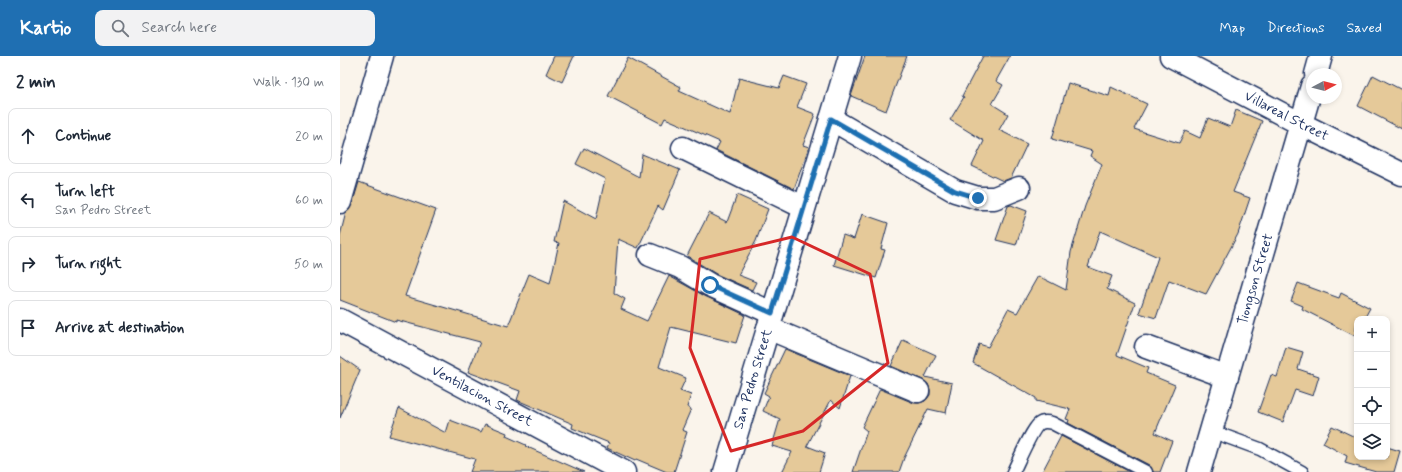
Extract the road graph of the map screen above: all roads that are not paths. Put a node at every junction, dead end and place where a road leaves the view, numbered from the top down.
1 (382, 56) edge
2 (850, 56) edge
3 (1171, 56) edge
4 (1321, 56) edge
5 (1318, 68) edge
6 (1307, 104) edge
7 (831, 119) junction
8 (1301, 124) junction
9 (683, 148) dead end
10 (1402, 174) edge
11 (1019, 188) dead end
12 (340, 202) edge
13 (803, 207) junction
14 (650, 255) dead end
15 (340, 320) edge
16 (770, 320) junction
17 (1146, 346) dead end
18 (1227, 377) junction
19 (918, 391) dead end
20 (1211, 431) junction
21 (624, 472) edge
22 (725, 472) edge
23 (1013, 472) edge
24 (1146, 472) edge
25 (1199, 472) edge
26 (1302, 472) edge

1 - 12 street
2 - 7 street, San Pedro Street
3 - 8 street, Villareal Street
4 - 5 street
6 - 8 street, Tiongson Street
7 - 11 street
7 - 13 street, San Pedro Street
8 - 10 street, Villareal Street
8 - 18 street, Tiongson Street
9 - 13 street
13 - 16 street, San Pedro Street
14 - 16 street
15 - 21 street, Ventilacion Street
16 - 19 street
16 - 22 street, San Pedro Street
17 - 18 street
18 - 20 street, Tiongson Street
20 - 25 street, Tiongson Street
20 - 26 lane
23 - 24 lane

